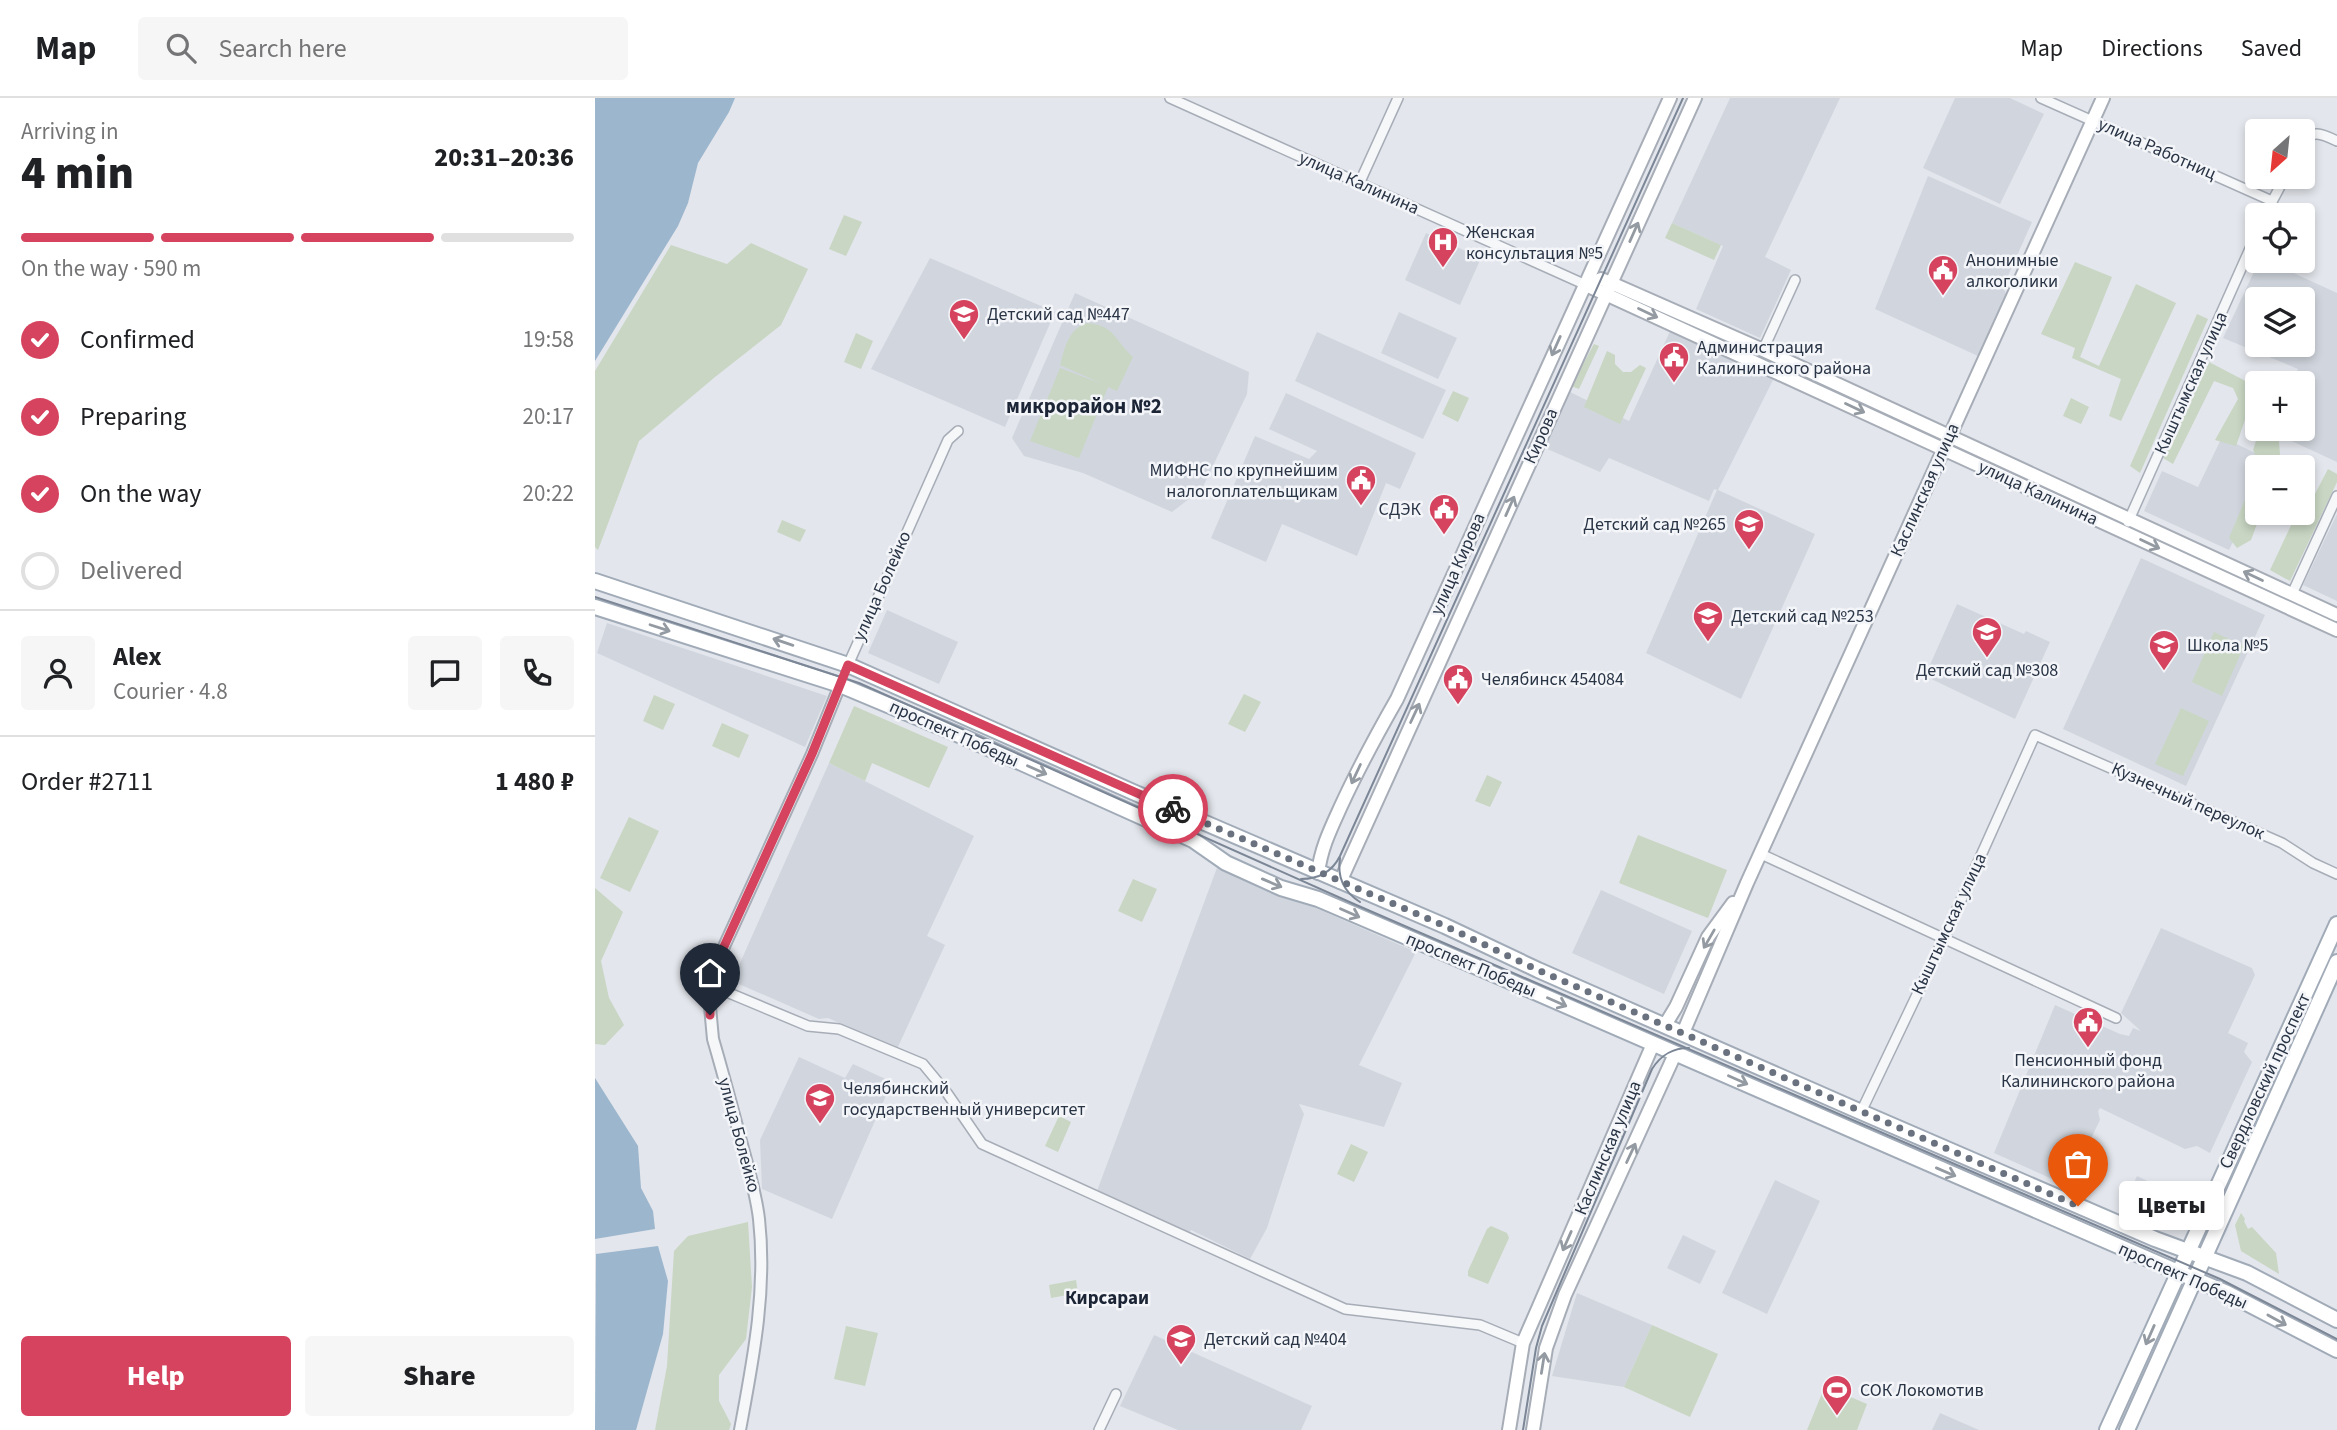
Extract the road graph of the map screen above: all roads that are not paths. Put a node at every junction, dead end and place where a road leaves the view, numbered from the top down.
1 (1170, 98) edge
2 (1398, 98) edge
3 (1670, 98) edge
4 (1695, 98) edge
5 (2041, 98) edge
6 (2103, 98) edge
7 (2092, 121) junction
8 (2315, 133) edge
9 (2337, 141) edge
10 (1359, 184) junction
11 (2278, 189) edge
12 (2272, 201) joint
13 (2245, 260) edge
14 (1795, 280) dead end
15 (1586, 285) junction
16 (1609, 288) junction
17 (1763, 350) junction
18 (958, 431) dead end
19 (1949, 436) junction
20 (1943, 449) junction
21 (2337, 496) edge
22 (2129, 519) junction
23 (2123, 532) junction
24 (595, 581) edge
25 (2292, 594) junction
26 (595, 607) edge
27 (2337, 615) edge
28 (2337, 630) edge
29 (848, 665) junction
30 (840, 685) junction
31 (2035, 735) joint
32 (1761, 853) junction
33 (1318, 873) junction
34 (2337, 874) edge
35 (1340, 882) junction
36 (1747, 883) junction
37 (1318, 899) junction
38 (2337, 924) edge
39 (1944, 938) junction
40 (2337, 962) edge
41 (710, 985) junction
42 (2116, 1018) dead end
43 (1665, 1025) junction
44 (1683, 1034) junction
45 (1653, 1044) junction
46 (1675, 1054) junction
47 (1861, 1112) junction
48 (2187, 1251) junction
49 (2203, 1257) junction
50 (2178, 1273) junction
51 (2194, 1279) junction
52 (2337, 1320) edge
53 (1523, 1343) junction
54 (2337, 1350) edge
55 (1116, 1394) dead end
56 (740, 1430) edge
57 (1099, 1430) edge
58 (1509, 1430) edge
59 (1533, 1430) edge
60 (2107, 1430) edge
61 (2126, 1430) edge

1 - 10 street, улица Калинина
2 - 10 street
3 - 15 main road, улица Кирова
16 -> 4 main road, Кирова
5 - 7 street, улица Работниц
6 - 7 main road, Каслинская улица
7 - 12 street, улица Работниц
7 - 19 main road, Каслинская улица
8 - 9 street
10 - 15 street, улица Калинина
11 - 12 street
13 - 22 street, Кыштымская улица
14 - 17 street
15 - 16 main road, улица Калинина
15 -> 33 main road, улица Кирова
16 - 17 main road, улица Калинина
16 -> 20 main road, улица Калинина
35 -> 16 main road, Кирова
17 - 19 main road, улица Калинина
18 - 29 street, улица Болейко
19 - 20 main road, Каслинская улица
19 - 22 main road, улица Калинина
20 - 23 main road, улица Калинина
20 - 32 main road, Каслинская улица
21 - 25 street
22 - 23 street, Кыштымская улица
25 -> 22 main road, улица Калинина
23 -> 28 main road, улица Калинина
29 -> 24 main road, проспект Победы
25 - 27 main road, улица Калинина
26 -> 30 main road, проспект Победы
29 - 30 main road, улица Болейко
29 - 33 main road, проспект Победы
30 -> 37 main road, проспект Победы
30 - 41 street, улица Болейко
31 - 34 street, Кузнечный переулок
31 - 39 street, Кыштымская улица
32 - 36 main road, Каслинская улица
32 - 39 street
33 - 35 main road, проспект Победы
33 - 37 main road, улица Кирова
35 - 37 main road
35 - 43 main road, проспект Победы
36 -> 43 main road, Каслинская улица
36 - 44 main road, Каслинская улица
37 -> 45 main road, проспект Победы
38 - 48 main road, Свердловский проспект
39 - 42 street
39 - 47 street, Кыштымская улица
40 - 49 main road, Свердловский проспект
41 - 53 street
41 - 56 street, улица Болейко
43 - 44 main road, проспект Победы
43 - 45 main road, Каслинская улица
44 - 46 main road, Каслинская улица
44 - 47 main road, проспект Победы
45 - 46 main road, проспект Победы
45 -> 53 main road, Каслинская улица
46 -> 50 main road, проспект Победы
59 -> 46 main road, Каслинская улица
47 - 48 main road, проспект Победы
48 - 49 main road, проспект Победы
48 - 50 main road, Свердловский проспект
49 - 51 main road, Свердловский проспект
49 - 52 main road, проспект Победы
50 - 51 main road, проспект Победы
50 -> 60 main road, Свердловский проспект
51 -> 54 main road, проспект Победы
51 - 61 main road, Свердловский проспект
53 - 58 main road, Каслинская улица
55 - 57 street

